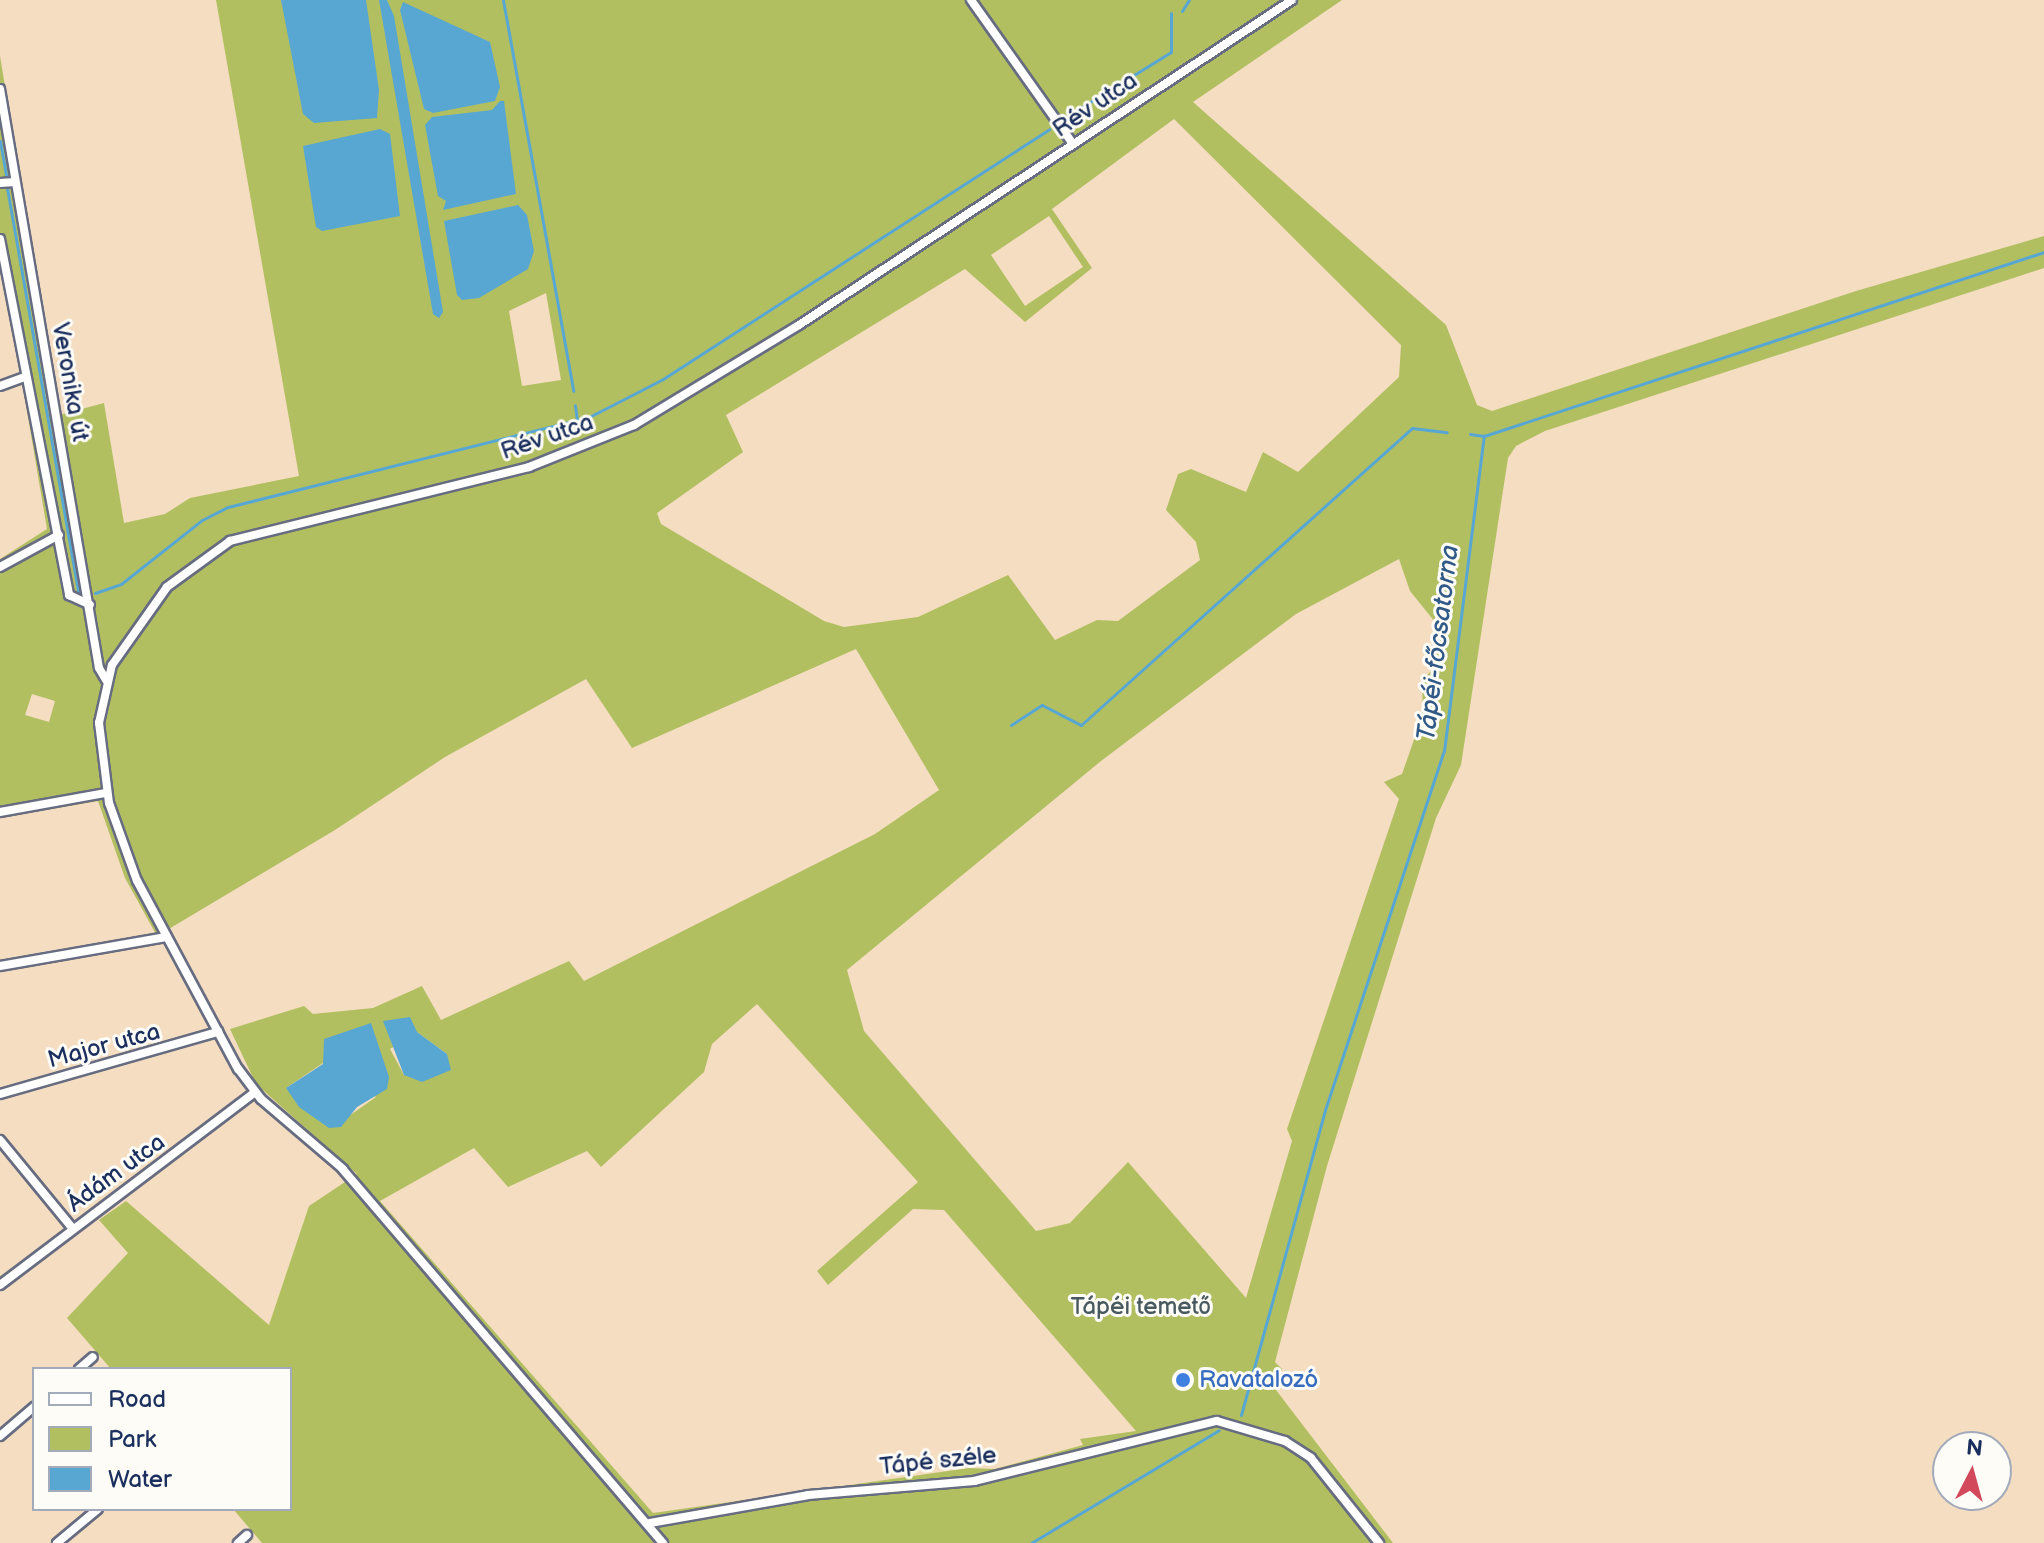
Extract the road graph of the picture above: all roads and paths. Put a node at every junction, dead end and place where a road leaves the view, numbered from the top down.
1 (971, 0) edge
2 (1292, 0) edge
3 (0, 89) edge
4 (1073, 144) junction
5 (15, 182) junction
6 (0, 183) edge
7 (0, 239) edge
8 (25, 377) junction
9 (0, 386) edge
10 (59, 535) junction
11 (0, 567) edge
12 (90, 605) junction
13 (106, 680) junction
14 (106, 793) junction
15 (0, 812) edge
16 (166, 937) junction
17 (0, 966) edge
18 (218, 1032) junction
19 (255, 1092) junction
20 (0, 1094) edge
21 (0, 1140) edge
22 (73, 1229) junction
23 (0, 1285) edge
24 (93, 1357) dead end
25 (81, 1367) edge
26 (32, 1409) edge
27 (0, 1436) edge
28 (96, 1511) edge
29 (650, 1523) junction
30 (247, 1535) dead end
31 (57, 1543) edge
32 (238, 1543) edge
33 (663, 1543) edge
34 (1379, 1543) edge

1 - 4 street
2 - 4 street, Rév utca
3 - 5 street, Veronika út
4 - 13 street, Rév utca
5 - 6 street
5 - 12 street, Veronika út
7 - 8 street
8 - 9 street
8 - 10 street
10 - 11 street
10 - 12 street
12 - 13 street, Veronika út
13 - 14 street, Rév utca
14 - 15 street
14 - 16 street, Rév utca
16 - 17 street
16 - 18 street, Rév utca
18 - 19 street, Rév utca
18 - 20 street, Major utca
19 - 22 street, Ádám utca
19 - 29 street, Rév utca
21 - 22 street
22 - 23 street, Ádám utca
24 - 25 street
26 - 27 street
28 - 31 street
29 - 33 street, Rév utca
29 - 34 street, Tápé széle
30 - 32 street

